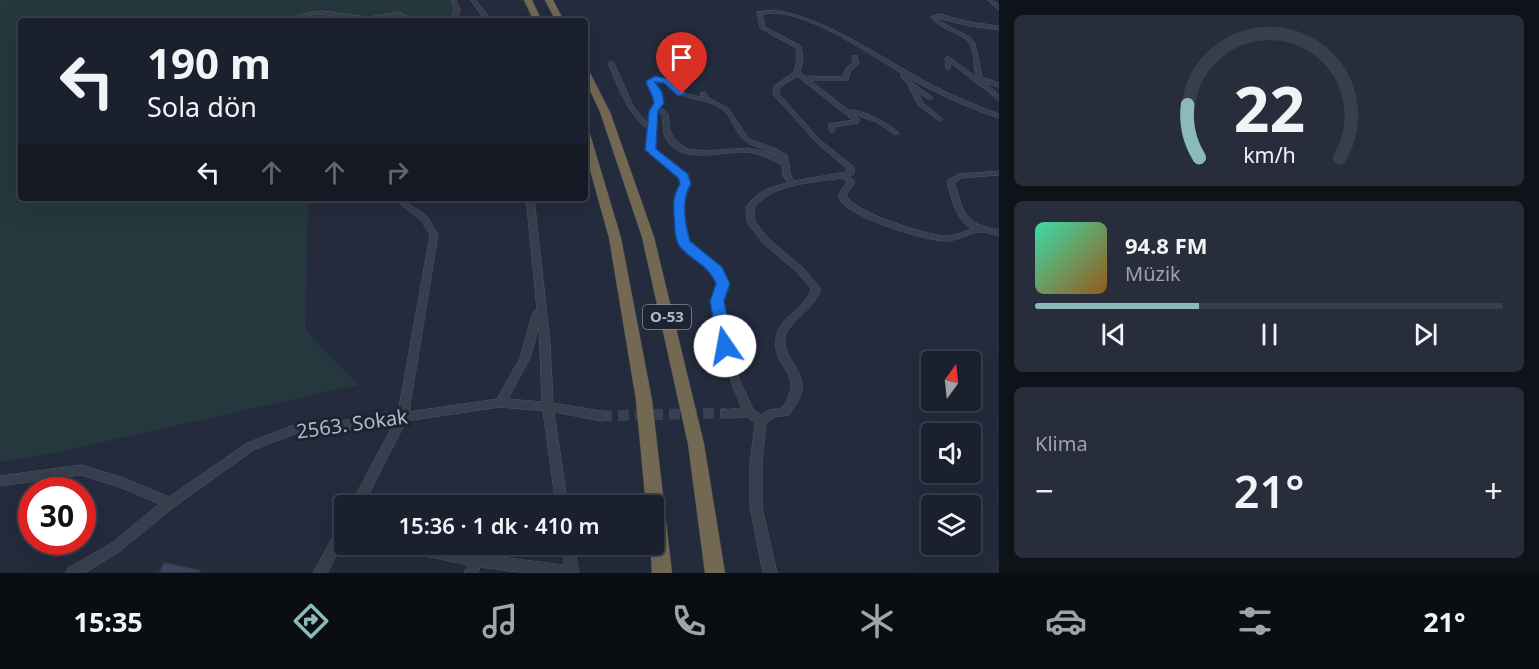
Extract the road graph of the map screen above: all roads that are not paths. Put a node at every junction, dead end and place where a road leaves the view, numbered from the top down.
1 (454, 0) edge
2 (473, 0) edge
3 (528, 0) edge
4 (549, 0) edge
5 (990, 0) edge
6 (999, 8) edge
7 (296, 18) edge
8 (363, 18) edge
9 (375, 18) edge
10 (407, 18) edge
11 (455, 18) edge
12 (487, 18) edge
13 (537, 18) edge
14 (558, 18) edge
15 (999, 28) edge
16 (855, 56) dead end
17 (611, 63) dead end
18 (893, 66) junction
19 (948, 68) dead end
20 (800, 76) junction
21 (588, 77) edge
22 (979, 79) junction
23 (911, 85) junction
24 (999, 86) edge
25 (988, 89) junction
26 (930, 98) dead end
27 (999, 99) edge
28 (657, 107) junction
29 (843, 108) junction
30 (999, 116) edge
31 (940, 119) dead end
32 (652, 131) junction
33 (832, 131) dead end
34 (897, 133) dead end
35 (588, 144) edge
36 (785, 164) junction
37 (999, 173) edge
38 (844, 176) junction
39 (791, 182) junction
40 (407, 201) edge
41 (530, 201) edge
42 (976, 230) junction
43 (999, 233) edge
44 (540, 303) junction
45 (500, 403) junction
46 (548, 407) junction
47 (726, 412) tunnel mouth
48 (749, 412) junction
49 (601, 416) tunnel mouth
50 (403, 417) junction
51 (761, 421) junction
52 (0, 481) edge
53 (362, 495) edge
54 (560, 495) edge
55 (170, 503) junction
56 (334, 549) edge
57 (452, 555) edge
58 (570, 555) edge
59 (477, 560) junction
60 (73, 573) edge
61 (320, 573) edge
62 (471, 573) edge
63 (572, 573) edge
64 (662, 573) edge
65 (715, 573) edge
66 (770, 573) edge

1 - 11 street
2 - 12 street
3 - 13 highway
4 - 14 highway
5 - 6 street
7 - 8 street
9 - 10 street
15 - 22 street
16 - 20 street
17 - 32 street
18 - 20 street
18 - 23 street
18 - 30 street
19 - 25 street
20 - 29 street
20 - 38 street
21 - 65 highway, O-53
22 - 24 street
22 - 25 street
23 - 26 street
23 - 31 street
25 - 27 street
28 - 32 street
28 - 36 street
28 - 36 street
29 - 33 street
29 - 34 street
32 - 48 street
35 - 64 highway, O-53
36 - 39 street
37 - 42 street
38 - 39 street
38 - 42 street
39 - 51 street
40 - 50 street
41 - 44 street
42 - 43 street
44 - 45 street
44 - 46 street
45 - 46 street, 2563. Sokak
45 - 50 street, 2563. Sokak
46 - 49 street, 2563. Sokak
46 - 54 street
47 - 48 street
48 - 51 street
50 - 53 street
50 - 55 street, 2563. Sokak
51 - 66 street
52 - 55 street
55 - 60 street, 2563. Sokak
56 - 61 street
57 - 59 street
58 - 63 street
59 - 62 street
59 - 63 street

